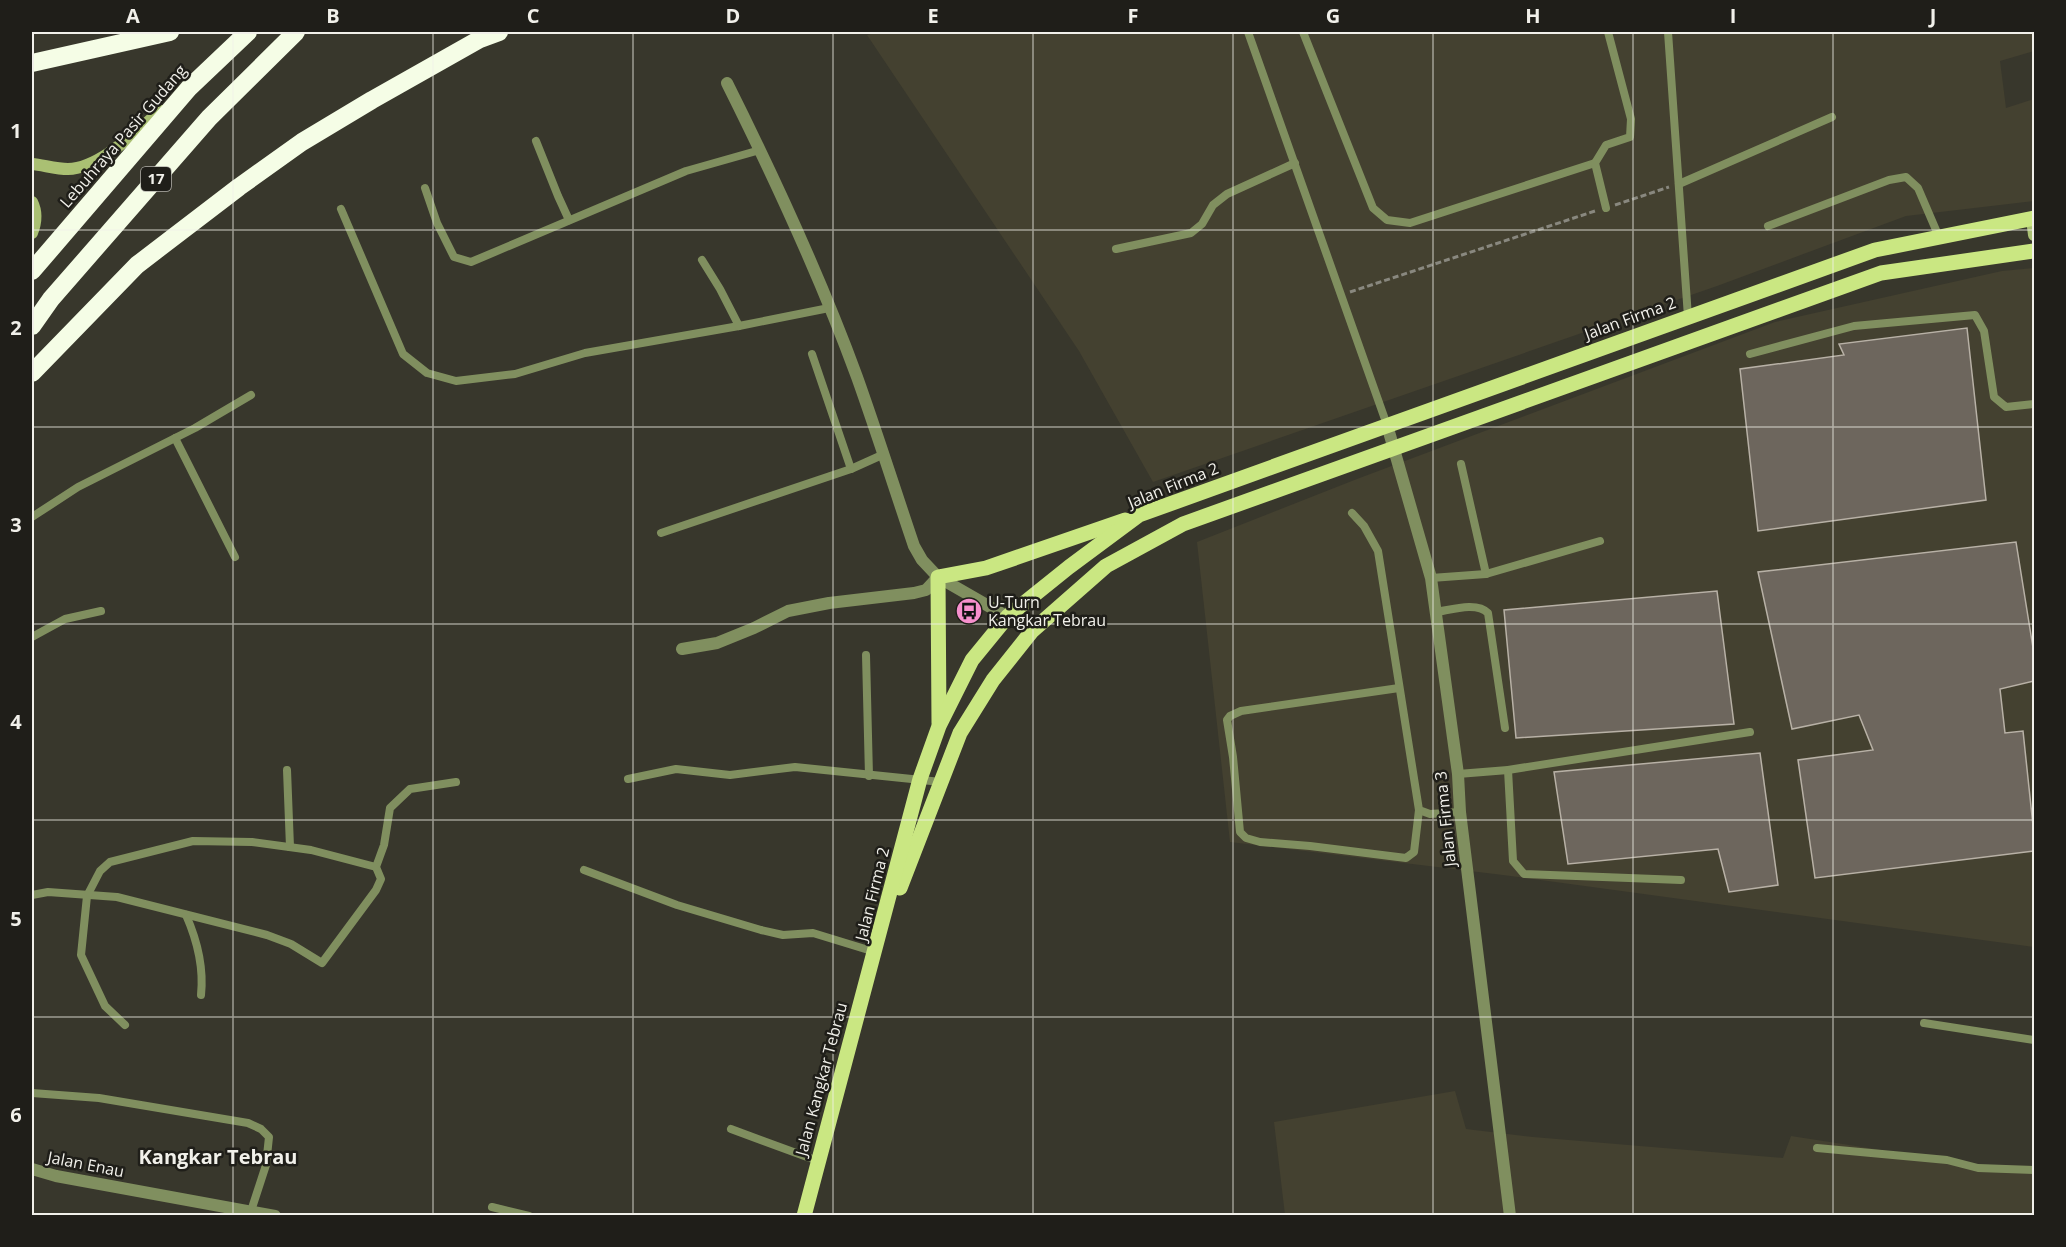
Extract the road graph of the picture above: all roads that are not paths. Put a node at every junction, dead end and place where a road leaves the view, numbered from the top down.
1 (167, 32) edge
2 (248, 32) edge
3 (296, 32) edge
4 (499, 32) edge
5 (1248, 32) edge
6 (1303, 32) edge
7 (1608, 32) edge
8 (1668, 32) edge
9 (32, 63) edge
10 (727, 83) dead end
11 (189, 88) junction
12 (1832, 117) dead end
13 (536, 141) dead end
14 (760, 150) junction
15 (1596, 163) junction
16 (32, 164) edge
17 (1295, 164) junction
18 (1679, 184) junction
19 (425, 188) dead end
20 (32, 202) edge
21 (1606, 208) road end
22 (341, 209) dead end
23 (2033, 219) edge
24 (569, 220) junction
25 (1768, 226) dead end
26 (32, 233) edge
27 (2034, 235) edge
28 (1939, 237) junction
29 (1116, 249) dead end
30 (2034, 251) edge
31 (702, 260) dead end
32 (32, 271) edge
33 (829, 308) junction
34 (1688, 317) junction
35 (32, 326) edge
36 (739, 327) junction
37 (812, 354) dead end
38 (1750, 354) dead end
39 (32, 373) edge
40 (251, 395) dead end
41 (2034, 404) edge
42 (1387, 425) junction
43 (175, 438) junction
44 (1392, 449) junction
45 (882, 455) junction
46 (1461, 464) dead end
47 (850, 469) junction
48 (1352, 513) dead end
49 (1139, 515) junction
50 (32, 517) edge
51 (661, 533) dead end
52 (1600, 541) dead end
53 (235, 557) dead end
54 (1486, 574) junction
55 (938, 577) junction
56 (1431, 578) junction
57 (101, 610) dead end
58 (1436, 612) junction
59 (1008, 616) junction
60 (1032, 631) junction
61 (32, 637) edge
62 (682, 649) dead end
63 (866, 655) dead end
64 (1399, 688) junction
65 (939, 726) junction
66 (1505, 728) dead end
67 (1750, 732) dead end
68 (287, 770) dead end
69 (1508, 770) junction
70 (1458, 774) junction
71 (869, 776) junction
72 (628, 779) dead end
73 (920, 779) junction
74 (456, 782) dead end
75 (941, 782) junction
76 (1419, 810) junction
77 (1460, 812) junction
78 (290, 847) junction
79 (376, 867) junction
80 (584, 870) dead end
81 (1681, 880) dead end
82 (32, 895) edge
83 (87, 896) junction
84 (186, 915) junction
85 (875, 952) junction
86 (201, 995) dead end
87 (1924, 1023) dead end
88 (125, 1025) dead end
89 (2034, 1040) edge
90 (32, 1094) edge
91 (731, 1129) dead end
92 (1817, 1148) dead end
93 (818, 1161) junction
94 (32, 1169) edge
95 (2034, 1170) edge
96 (492, 1207) dead end
97 (250, 1213) edge
98 (276, 1215) edge
99 (529, 1215) edge
100 (804, 1215) edge
101 (1510, 1215) edge

1 - 9 highway
2 - 11 highway, Lebuhraya Pasir Gudang / 17
3 - 35 highway, 17
4 - 39 highway
5 - 17 lane
6 - 15 lane
7 - 15 lane
8 - 18 lane
10 - 14 street
11 - 16 street
11 - 32 highway, Lebuhraya Pasir Gudang / 17
12 - 18 lane
13 - 24 lane
14 - 24 lane
14 - 33 street
15 - 21 lane
17 - 29 lane
17 - 42 lane
18 - 34 lane
19 - 24 lane
20 - 26 street
22 - 36 lane
23 - 27 street
23 - 28 main road, Jalan Firma 2
25 - 28 lane
28 - 34 main road, Jalan Firma 2
30 - 44 main road, Jalan Firma 2
31 - 36 lane
33 - 36 lane
33 - 45 street
34 - 42 main road, Jalan Firma 2
37 - 47 lane
38 - 41 lane
40 - 43 lane
42 - 44 street, Jalan Firma 3
42 - 49 main road, Jalan Firma 2
43 - 50 lane
43 - 53 lane
44 - 56 street, Jalan Firma 3
44 - 60 main road, Jalan Firma 2
45 - 47 lane
45 - 55 street
46 - 54 lane
47 - 51 lane
48 - 64 lane
49 - 55 main road
49 - 59 main road, Jalan Firma 2
52 - 54 lane
54 - 56 lane
55 - 59 street
55 - 62 street
55 - 65 main road
56 - 58 street, Jalan Firma 3
57 - 61 lane
58 - 66 lane
58 - 70 street, Jalan Firma 3
59 - 60 street
59 - 65 main road, Jalan Firma 2
60 - 75 main road, Jalan Firma 2
63 - 71 lane
64 - 76 lane
64 - 76 lane
65 - 73 main road, Jalan Firma 2
67 - 69 lane
68 - 78 lane
69 - 70 lane
69 - 81 lane
70 - 77 street, Jalan Firma 3
71 - 72 lane
71 - 73 lane
73 - 75 lane
73 - 85 main road, Jalan Firma 2
74 - 79 lane
75 - 85 main road, Jalan Firma 2
76 - 77 lane
77 - 101 street, Jalan Firma 3
78 - 79 lane
78 - 83 lane
79 - 84 lane
80 - 85 lane
82 - 83 lane
83 - 84 lane
83 - 88 lane
84 - 86 lane
85 - 93 main road, Jalan Kangkar Tebrau
87 - 89 lane
90 - 97 lane
91 - 93 lane
92 - 95 lane
93 - 100 main road, Jalan Kangkar Tebrau
94 - 97 street, Jalan Enau
96 - 99 lane
97 - 98 street, Jalan Enau

